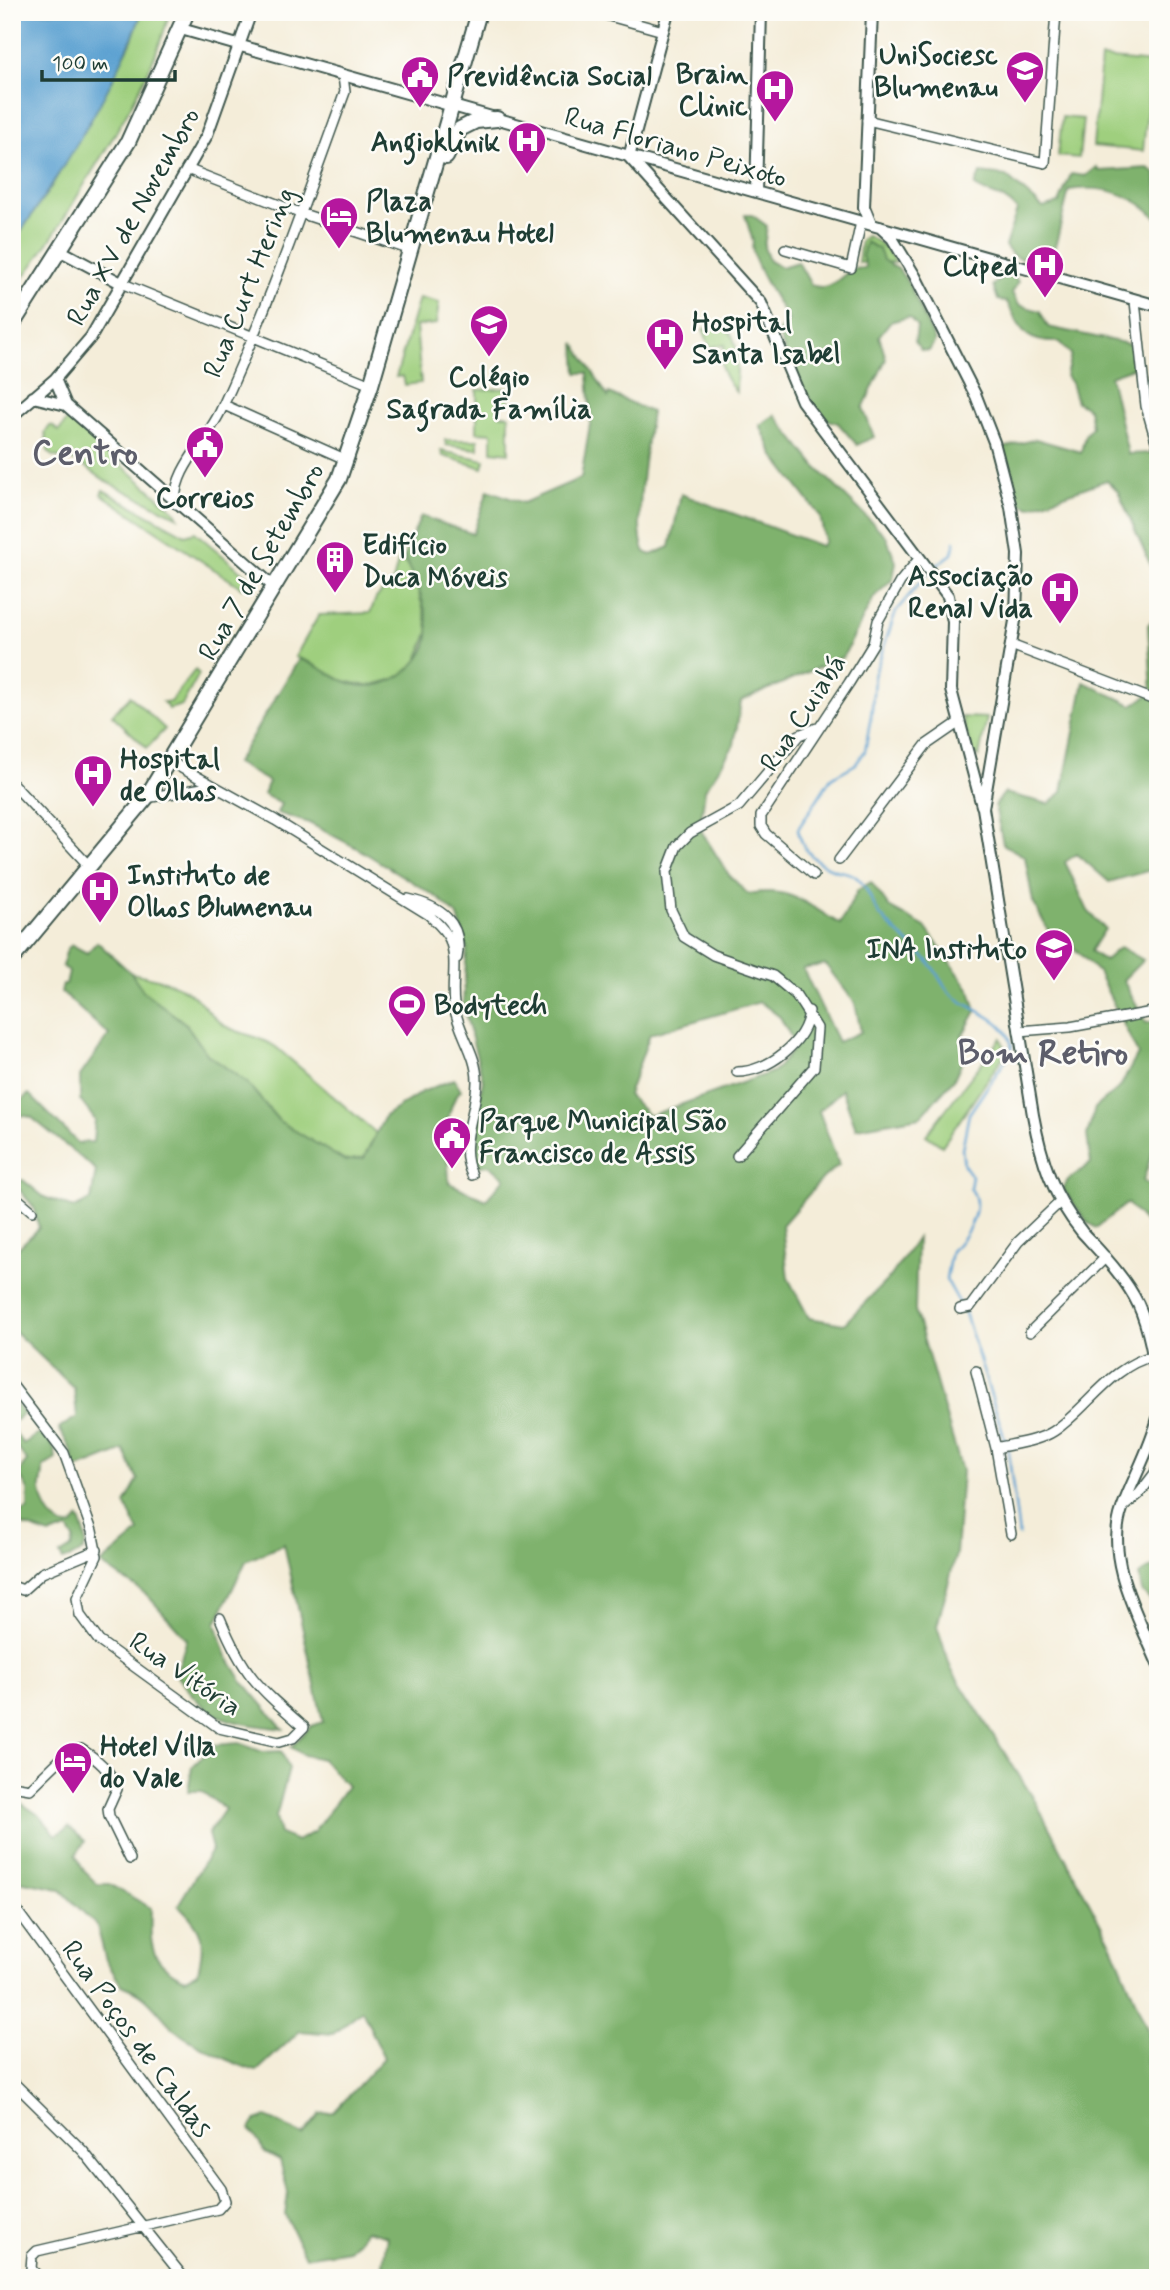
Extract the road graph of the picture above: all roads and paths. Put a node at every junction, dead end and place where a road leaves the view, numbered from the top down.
1 (187, 12) edge
2 (251, 12) edge
3 (479, 12) edge
4 (595, 12) edge
5 (668, 12) edge
6 (761, 12) edge
7 (872, 12) edge
8 (1056, 12) edge
9 (181, 29) junction
10 (663, 31) junction
11 (240, 46) junction
12 (343, 76) junction
13 (359, 80) junction
14 (345, 92) junction
15 (452, 106) junction
16 (497, 119) junction
17 (867, 120) junction
18 (629, 157) junction
19 (435, 167) junction
20 (187, 169) junction
21 (756, 192) junction
22 (863, 207) junction
23 (302, 213) junction
24 (844, 217) junction
25 (871, 224) junction
26 (785, 249) dead end
27 (411, 250) junction
28 (61, 251) junction
29 (121, 283) junction
30 (1135, 301) junction
31 (1158, 306) edge
32 (12, 325) edge
33 (251, 338) junction
34 (55, 379) junction
35 (371, 385) junction
36 (33, 397) junction
37 (66, 405) junction
38 (224, 405) junction
39 (12, 416) edge
40 (1158, 448) edge
41 (346, 460) junction
42 (177, 481) junction
43 (155, 485) junction
44 (176, 504) junction
45 (924, 568) junction
46 (274, 587) junction
47 (1011, 645) junction
48 (1157, 701) edge
49 (958, 723) junction
50 (817, 728) junction
51 (169, 761) junction
52 (969, 761) junction
53 (990, 762) junction
54 (12, 783) edge
55 (216, 786) junction
56 (146, 798) junction
57 (983, 808) junction
58 (839, 860) dead end
59 (90, 867) junction
60 (814, 875) dead end
61 (12, 960) edge
62 (1158, 1011) edge
63 (809, 1012) junction
64 (1019, 1031) junction
65 (737, 1072) dead end
66 (737, 1156) dead end
67 (472, 1175) dead end
68 (12, 1194) edge
69 (1060, 1202) junction
70 (32, 1211) dead end
71 (1106, 1257) junction
72 (960, 1309) dead end
73 (1030, 1332) dead end
74 (1153, 1356) junction
75 (976, 1371) dead end
76 (12, 1385) edge
77 (1158, 1388) edge
78 (1158, 1418) edge
79 (1003, 1446) junction
80 (1158, 1469) edge
81 (1122, 1508) junction
82 (1011, 1534) dead end
83 (97, 1550) junction
84 (12, 1586) edge
85 (220, 1618) dead end
86 (1158, 1664) edge
87 (12, 1786) edge
88 (130, 1859) dead end
89 (12, 1904) edge
90 (12, 2081) edge
91 (143, 2227) junction
92 (40, 2278) edge
93 (184, 2278) edge

1 - 9 main road
2 - 11 street, Rua XV de Novembro
3 - 15 main road, Rua 7 de Setembro
4 - 10 street
5 - 10 street
6 - 21 street
7 - 17 street
8 - 17 street
9 - 11 street, Rua Floriano Peixoto
9 - 28 main road
10 - 18 street
11 - 12 street, Rua Floriano Peixoto
11 - 20 street, Rua XV de Novembro
12 - 13 street, Rua Floriano Peixoto
12 - 14 street, Rua Curt Hering
13 - 14 street, Rua Curt Hering
13 - 15 street, Rua Floriano Peixoto
14 - 23 street, Rua Curt Hering
15 - 16 street, Rua Floriano Peixoto
15 - 19 main road, Rua 7 de Setembro
16 - 18 street, Rua Floriano Peixoto
16 - 19 main road
17 - 22 street
18 - 21 street, Rua Floriano Peixoto
18 - 45 street
19 - 27 main road, Rua 7 de Setembro
20 - 23 street
20 - 29 street, Rua XV de Novembro
21 - 24 street, Rua Floriano Peixoto
22 - 24 street
22 - 25 street
23 - 27 street
23 - 33 street, Rua Curt Hering
24 - 25 street, Rua Floriano Peixoto
25 - 26 street
25 - 30 street, Rua Floriano Peixoto
25 - 47 street
27 - 35 main road, Rua 7 de Setembro
28 - 29 street
28 - 32 main road
29 - 33 street
29 - 34 street, Rua XV de Novembro
30 - 31 street, Rua Floriano Peixoto
30 - 40 street
33 - 35 street
33 - 38 street, Rua Curt Hering
34 - 36 street, Rua XV de Novembro
34 - 37 street
35 - 41 main road, Rua 7 de Setembro
36 - 37 street
36 - 39 street, Rua XV de Novembro
37 - 43 street
38 - 41 street
38 - 42 street, Rua Curt Hering
41 - 46 main road, Rua 7 de Setembro
42 - 43 street
42 - 44 street, Rua Curt Hering
43 - 44 street
44 - 46 street
45 - 49 street
45 - 50 street, Rua Cuiabá
46 - 51 main road, Rua 7 de Setembro
47 - 48 street
47 - 53 street
49 - 52 street
49 - 58 street
50 - 60 street, Rua Cuiabá
50 - 63 street
51 - 55 street
51 - 56 main road, Rua 7 de Setembro
52 - 53 street
52 - 57 street
53 - 57 street
54 - 59 street
55 - 56 street
55 - 67 street
56 - 59 main road, Rua 7 de Setembro
57 - 64 street
59 - 61 main road, Rua 7 de Setembro
62 - 64 street
63 - 65 street
63 - 66 street
64 - 69 street
68 - 70 street
69 - 71 street
69 - 72 street
71 - 73 street
71 - 74 street
74 - 77 street
74 - 79 street
75 - 79 street
76 - 83 street
78 - 81 street
79 - 82 street
80 - 81 street
81 - 86 street
83 - 84 street
83 - 85 street, Rua Vitória
87 - 88 street
89 - 91 street, Rua Poços de Caldas
90 - 91 street
91 - 92 street
91 - 93 street

